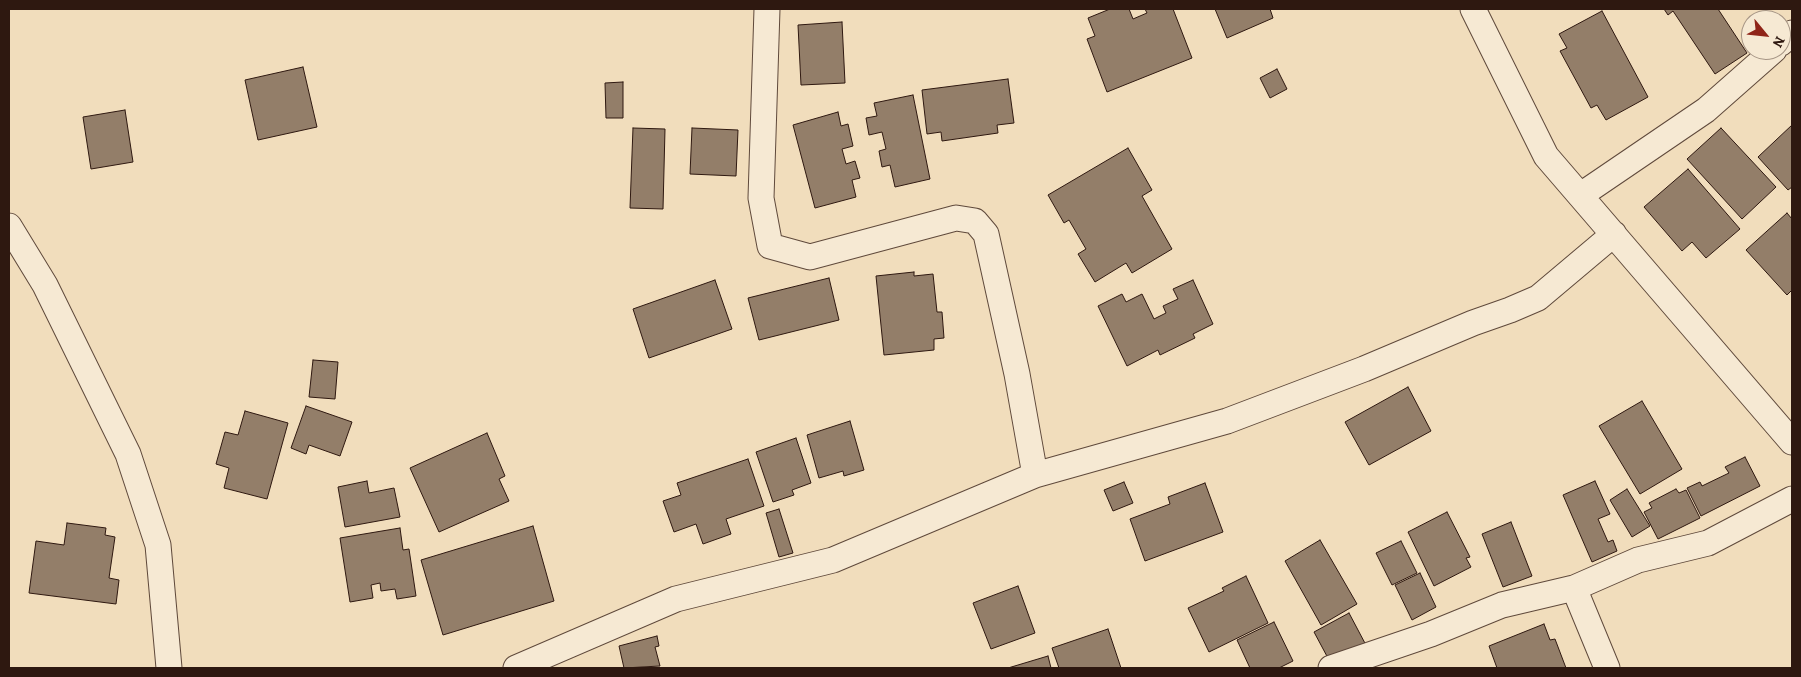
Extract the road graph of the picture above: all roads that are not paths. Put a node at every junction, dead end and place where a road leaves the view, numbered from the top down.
1 (767, 9) edge
2 (1473, 9) edge
3 (1763, 60) edge
4 (1581, 195) junction
5 (9, 226) edge
6 (1614, 234) junction
7 (1792, 442) edge
8 (1035, 476) junction
9 (1792, 499) edge
10 (1574, 588) junction
11 (169, 668) edge
12 (516, 668) edge
13 (1331, 668) edge
14 (1607, 668) edge

1 - 8 street
2 - 4 street
3 - 4 street
4 - 6 street
5 - 11 street
6 - 7 street
6 - 8 street
8 - 12 street
9 - 10 street
10 - 13 street
10 - 14 street

